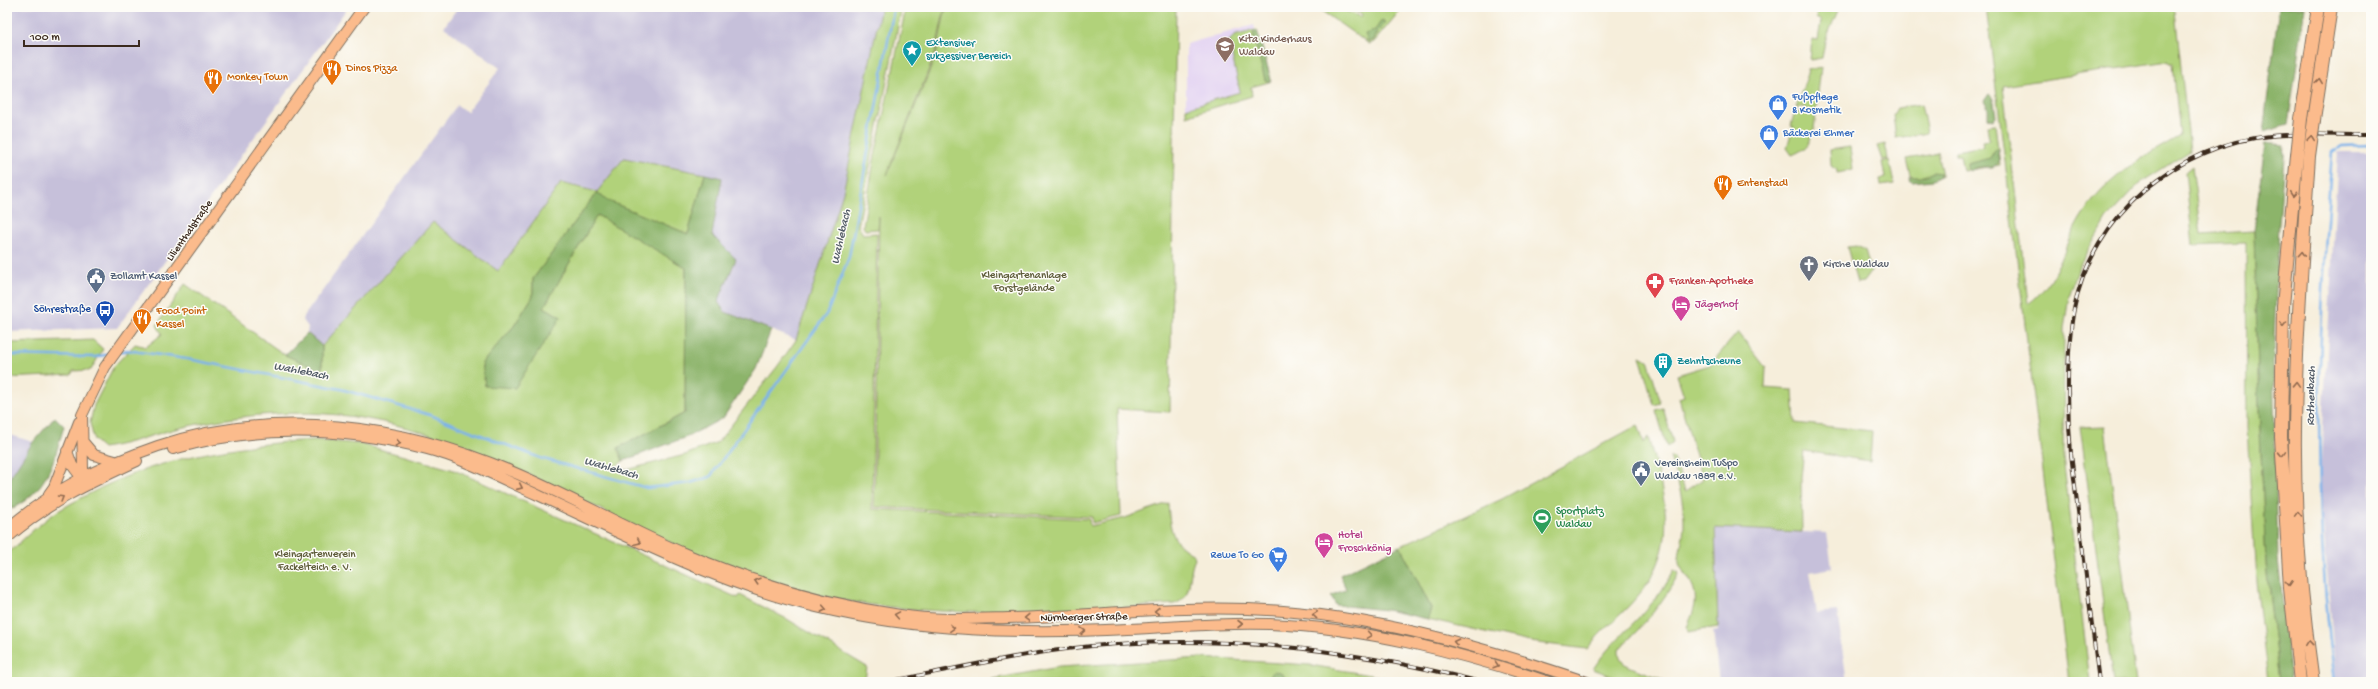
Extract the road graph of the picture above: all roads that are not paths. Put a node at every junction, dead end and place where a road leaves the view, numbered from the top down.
1 (364, 7) edge
2 (2318, 7) edge
3 (2331, 7) edge
4 (2303, 156) junction
5 (82, 415) junction
6 (82, 441) junction
7 (67, 450) junction
8 (137, 461) junction
9 (115, 462) junction
10 (81, 477) junction
11 (76, 489) junction
12 (47, 497) junction
13 (7, 529) edge
14 (7, 538) edge
15 (1549, 682) edge
16 (1587, 682) edge
17 (2300, 682) edge
18 (2313, 682) edge

1 - 5 main road, Lilienthalstraße
2 - 4 highway, bridge
4 -> 3 highway, bridge
4 -> 17 highway
18 -> 4 highway
5 - 6 main road, Lilienthalstraße
5 - 7 main road
6 - 9 main road
6 - 10 main road, Lilienthalstraße
7 - 10 main road
7 - 12 main road
8 - 10 main road
8 - 11 main road
8 -> 15 main road, Nürnberger Straße
9 - 10 main road
16 -> 9 main road
10 - 11 main road, Lilienthalstraße
10 - 12 main road
14 -> 11 main road
12 - 13 main road

